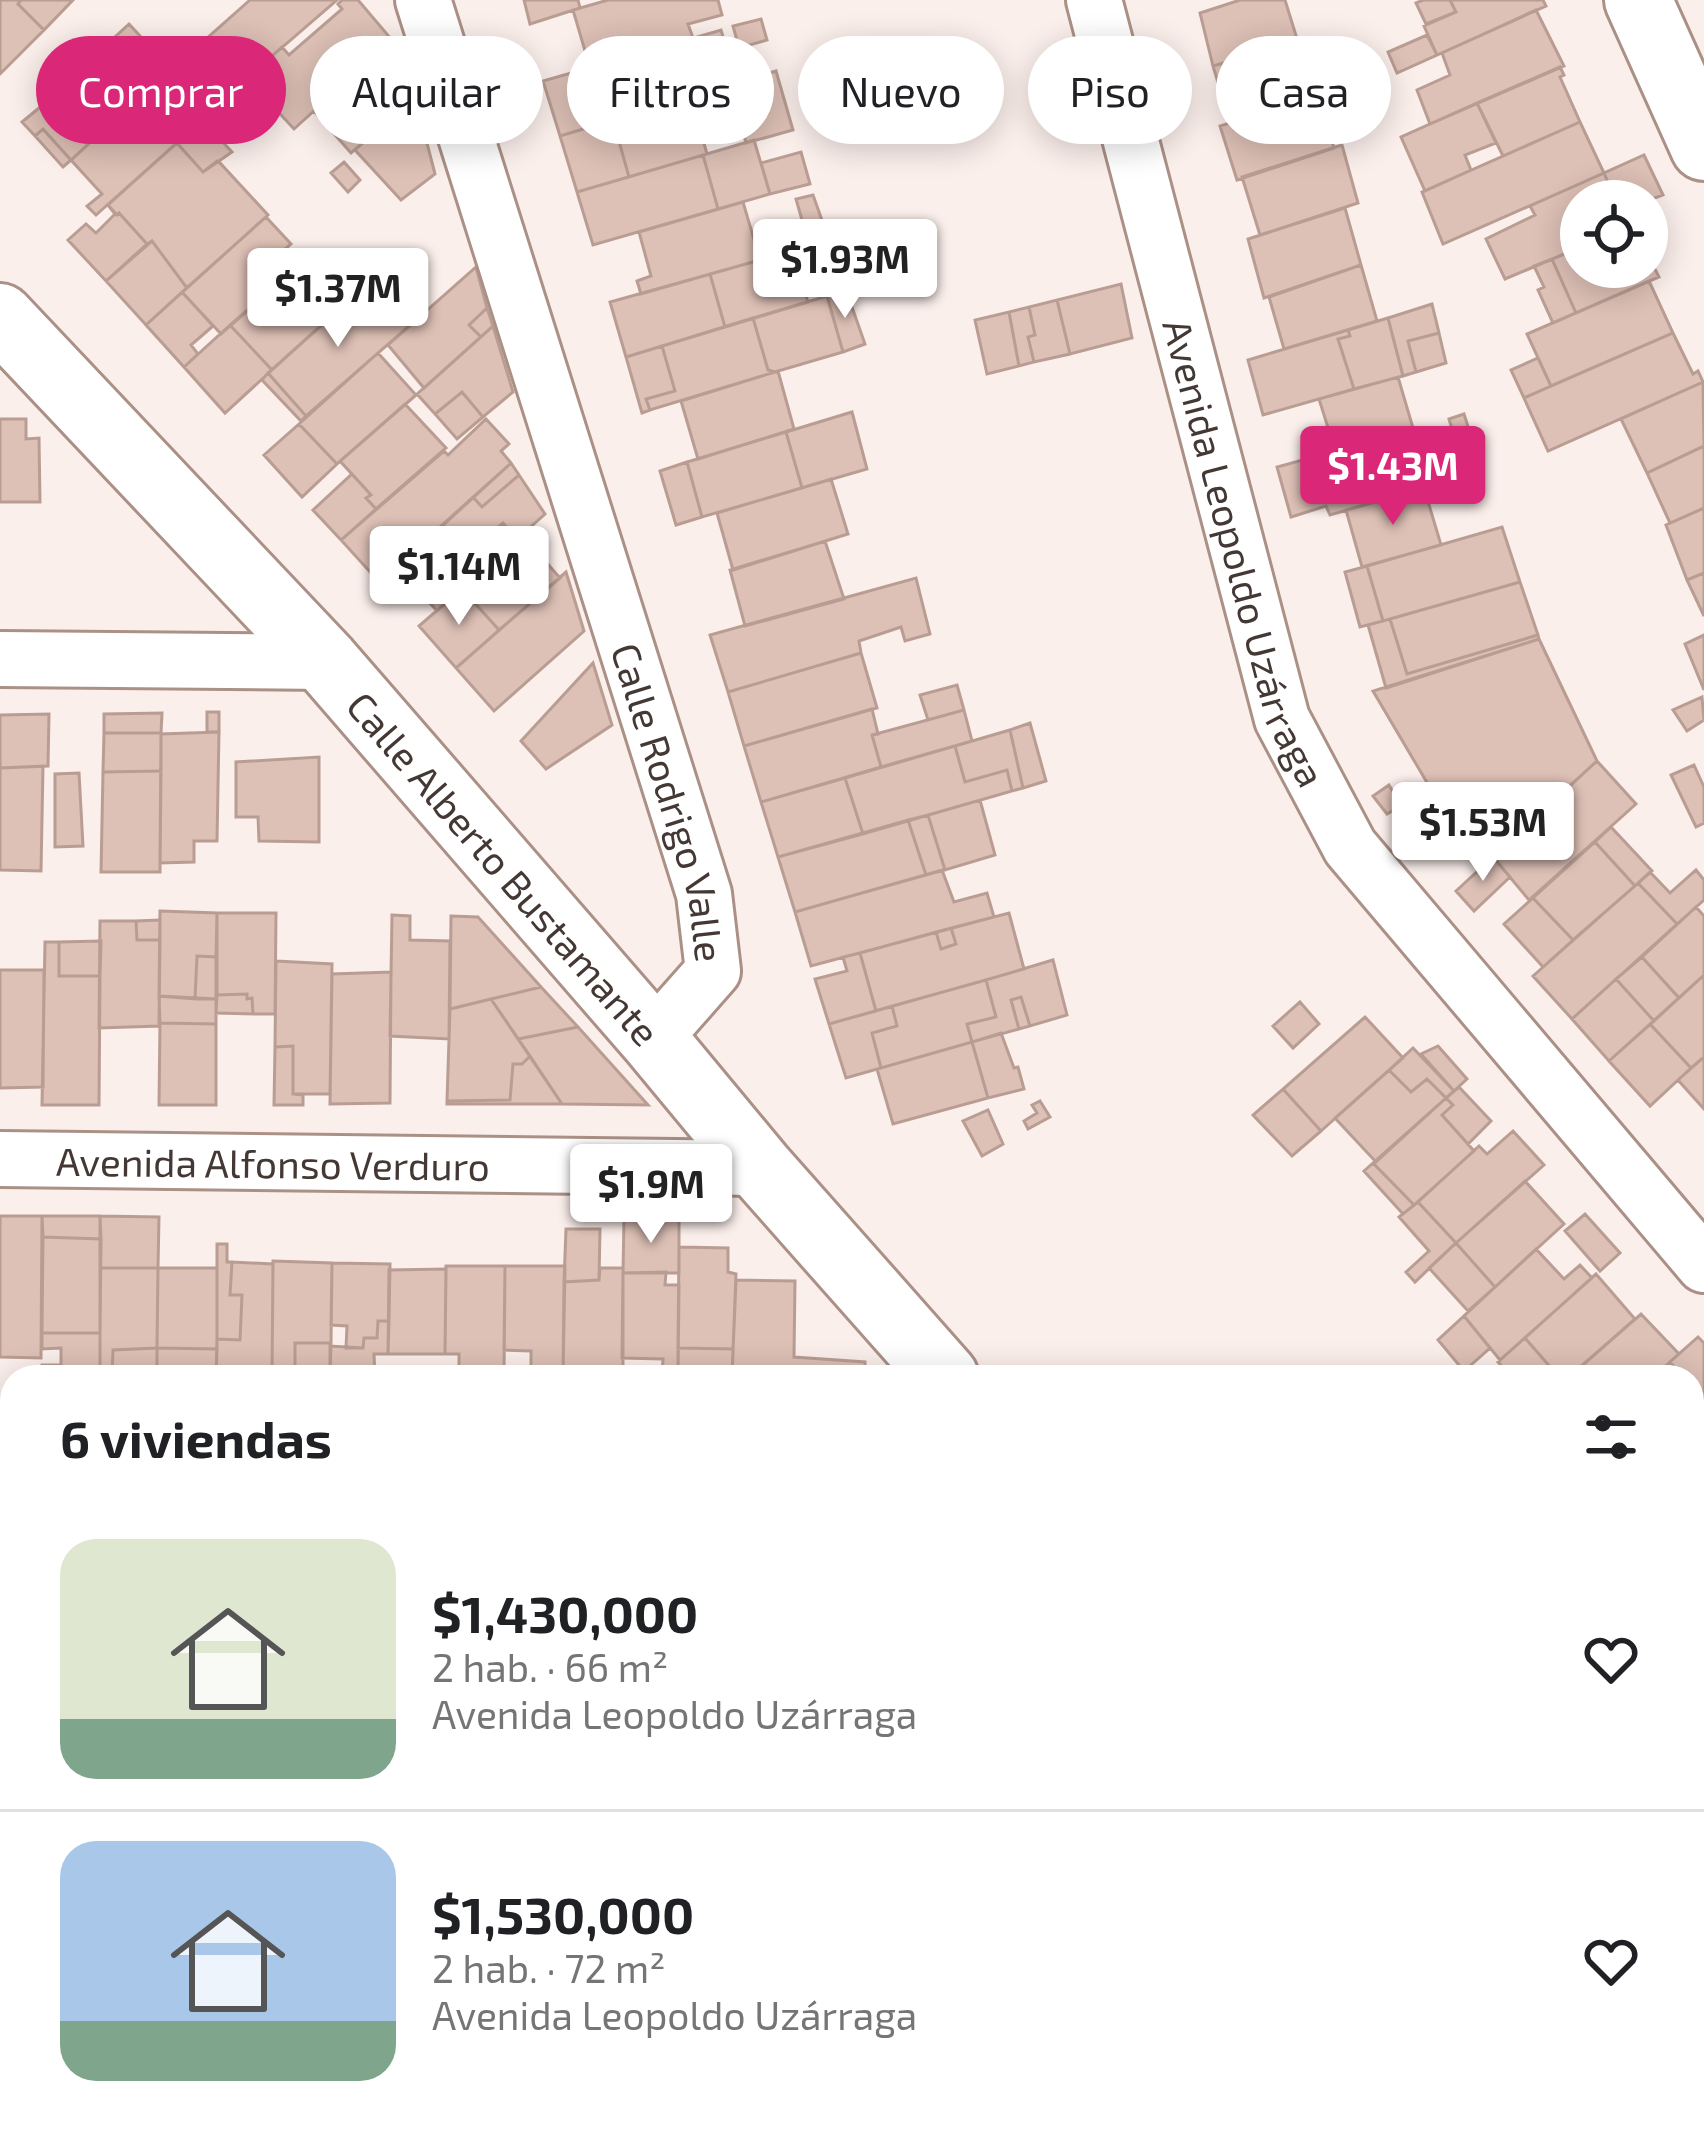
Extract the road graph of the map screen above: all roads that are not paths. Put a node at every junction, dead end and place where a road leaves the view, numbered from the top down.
1 (423, 0) edge
2 (1094, 0) edge
3 (1638, 0) edge
4 (1704, 147) edge
5 (0, 317) edge
6 (0, 659) edge
7 (326, 662) junction
8 (653, 1039) junction
9 (0, 1159) edge
10 (760, 1168) junction
11 (1704, 1265) edge
12 (934, 1365) edge

1 - 8 street, Calle Rodrigo Valle
2 - 11 street, Avenida Leopoldo Uzárraga
3 - 4 street
5 - 7 street, Calle Alberto Bustamante
6 - 7 street
7 - 8 street, Calle Alberto Bustamante
8 - 10 street, Calle Alberto Bustamante
9 - 10 street, Avenida Alfonso Verduro
10 - 12 street, Calle Alberto Bustamante

